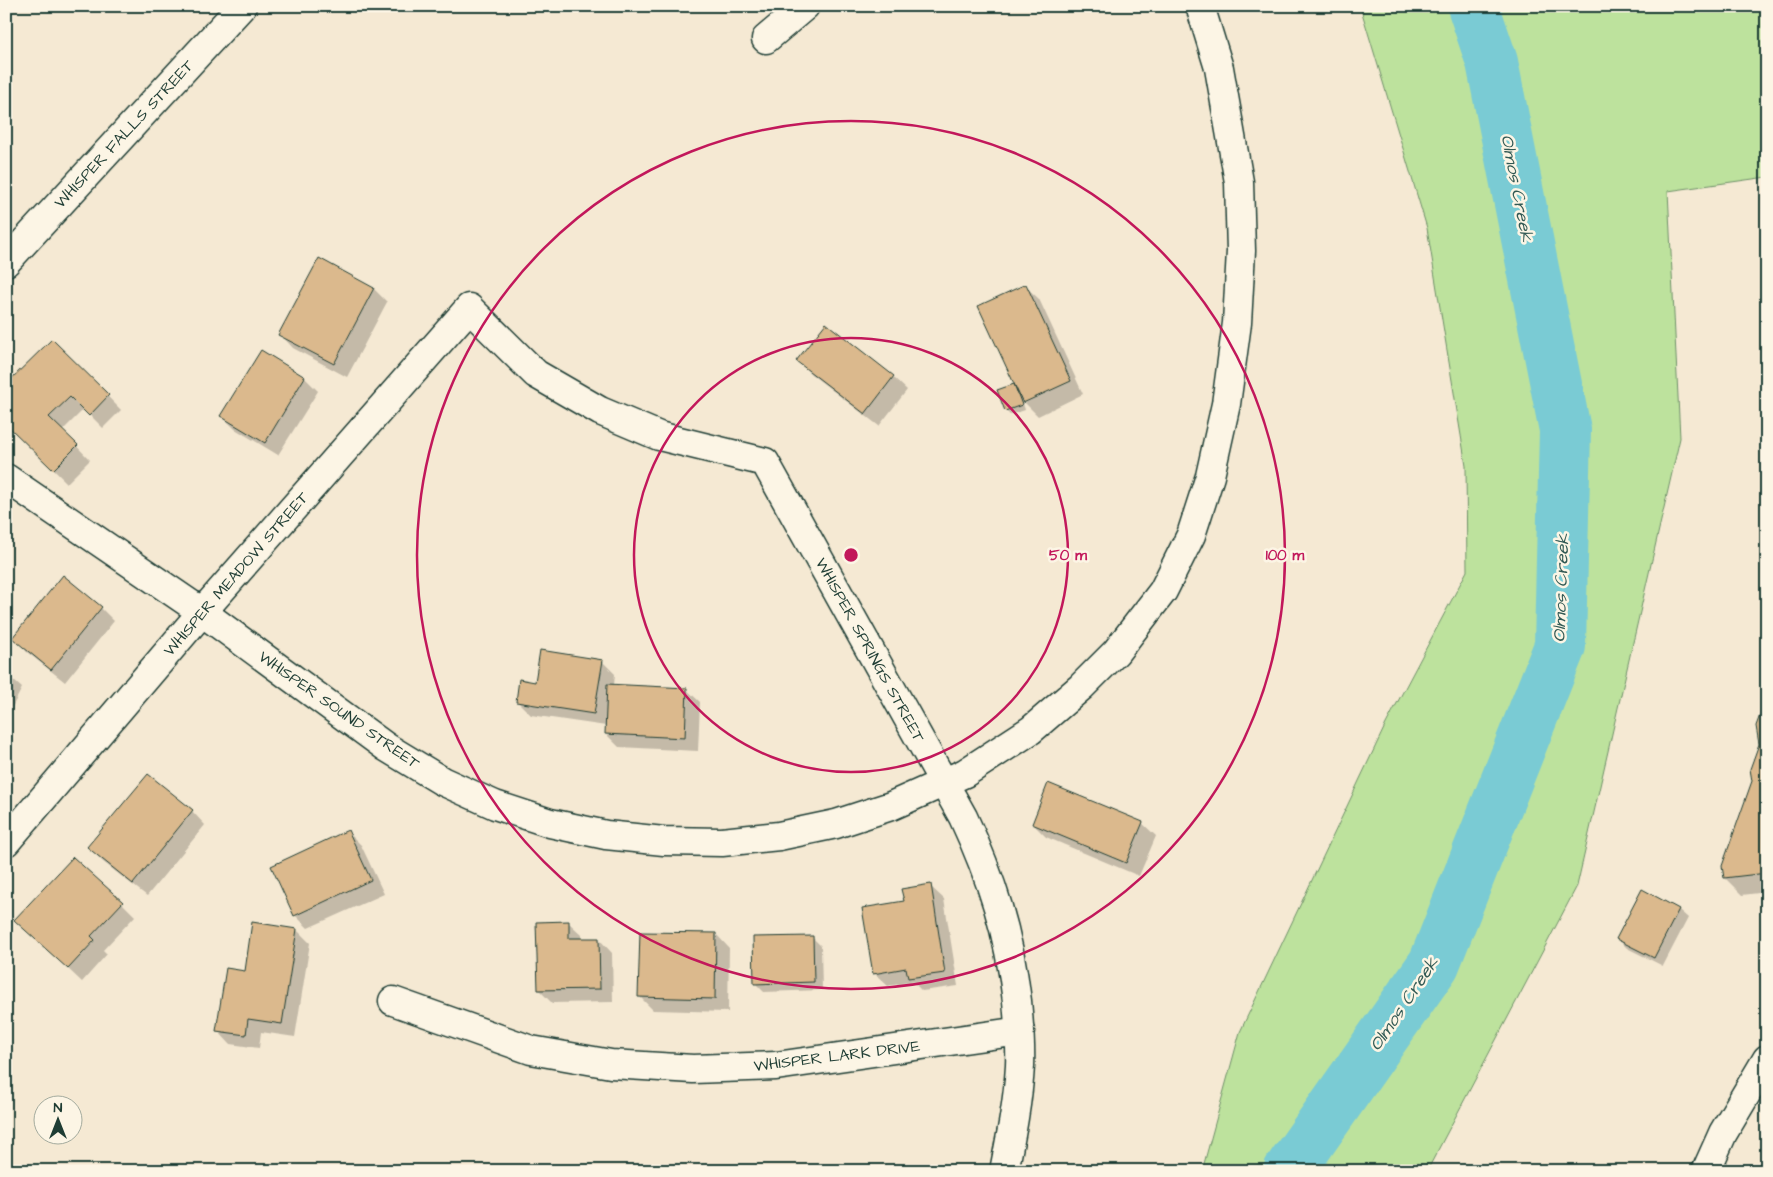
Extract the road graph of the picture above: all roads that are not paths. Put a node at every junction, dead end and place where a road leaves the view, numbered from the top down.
1 (242, 6) edge
2 (805, 6) edge
3 (1200, 6) edge
4 (766, 39) dead end
5 (6, 262) edge
6 (469, 308) joint
7 (6, 478) edge
8 (202, 612) junction
9 (944, 783) junction
10 (6, 842) edge
11 (393, 1001) dead end
12 (1020, 1031) junction
13 (1767, 1060) edge
14 (1004, 1171) edge
15 (1706, 1171) edge

1 - 5 street, WHISPER FALLS STREET
2 - 4 street
3 - 9 street, WHISPER SOUND STREET
6 - 8 street, WHISPER MEADOW STREET
6 - 9 street, WHISPER SPRINGS STREET
7 - 8 street, WHISPER SOUND STREET
8 - 9 street, WHISPER SOUND STREET
8 - 10 street, WHISPER MEADOW STREET
9 - 12 street, WHISPER SPRINGS STREET
11 - 12 street, WHISPER LARK DRIVE
12 - 14 street, WHISPER SPRINGS STREET
13 - 15 street

